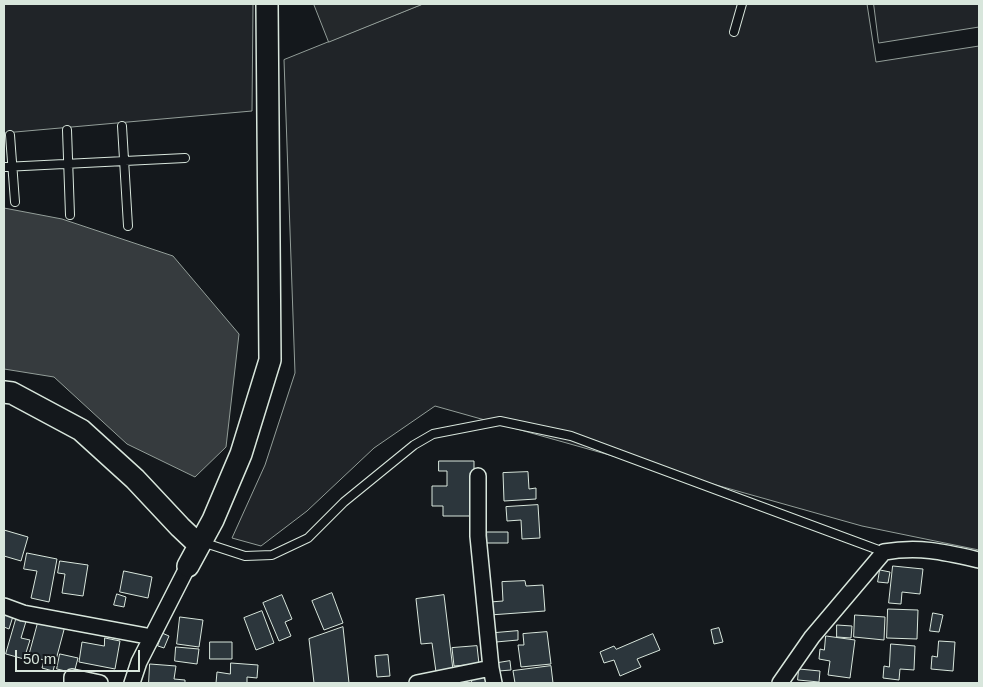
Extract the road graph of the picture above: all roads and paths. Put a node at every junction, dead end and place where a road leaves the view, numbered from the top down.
1 (267, 4) edge
2 (742, 4) edge
3 (734, 32) dead end
4 (122, 126) dead end
5 (67, 130) dead end
6 (10, 135) dead end
7 (185, 158) dead end
8 (124, 161) junction
9 (68, 164) junction
10 (8, 167) edge
11 (15, 202) dead end
12 (70, 215) dead end
13 (128, 226) dead end
14 (4, 392) edge
15 (478, 476) dead end
16 (200, 544) junction
17 (884, 552) junction
18 (979, 560) edge
19 (188, 566) joint
20 (4, 606) edge
21 (152, 637) junction
22 (492, 676) edge
23 (72, 683) edge
24 (100, 683) edge
25 (132, 683) edge
26 (417, 683) edge
27 (780, 683) edge

1 - 16 street
2 - 3 lane
4 - 8 lane
5 - 9 lane
6 - 10 lane
7 - 8 lane
8 - 9 lane
8 - 13 lane
9 - 10 lane
9 - 12 lane
10 - 11 lane
14 - 16 street
15 - 22 street
16 - 17 lane
16 - 19 street
17 - 18 street
17 - 27 street
19 - 21 street
20 - 21 street
21 - 25 street
22 - 26 street
23 - 24 street

